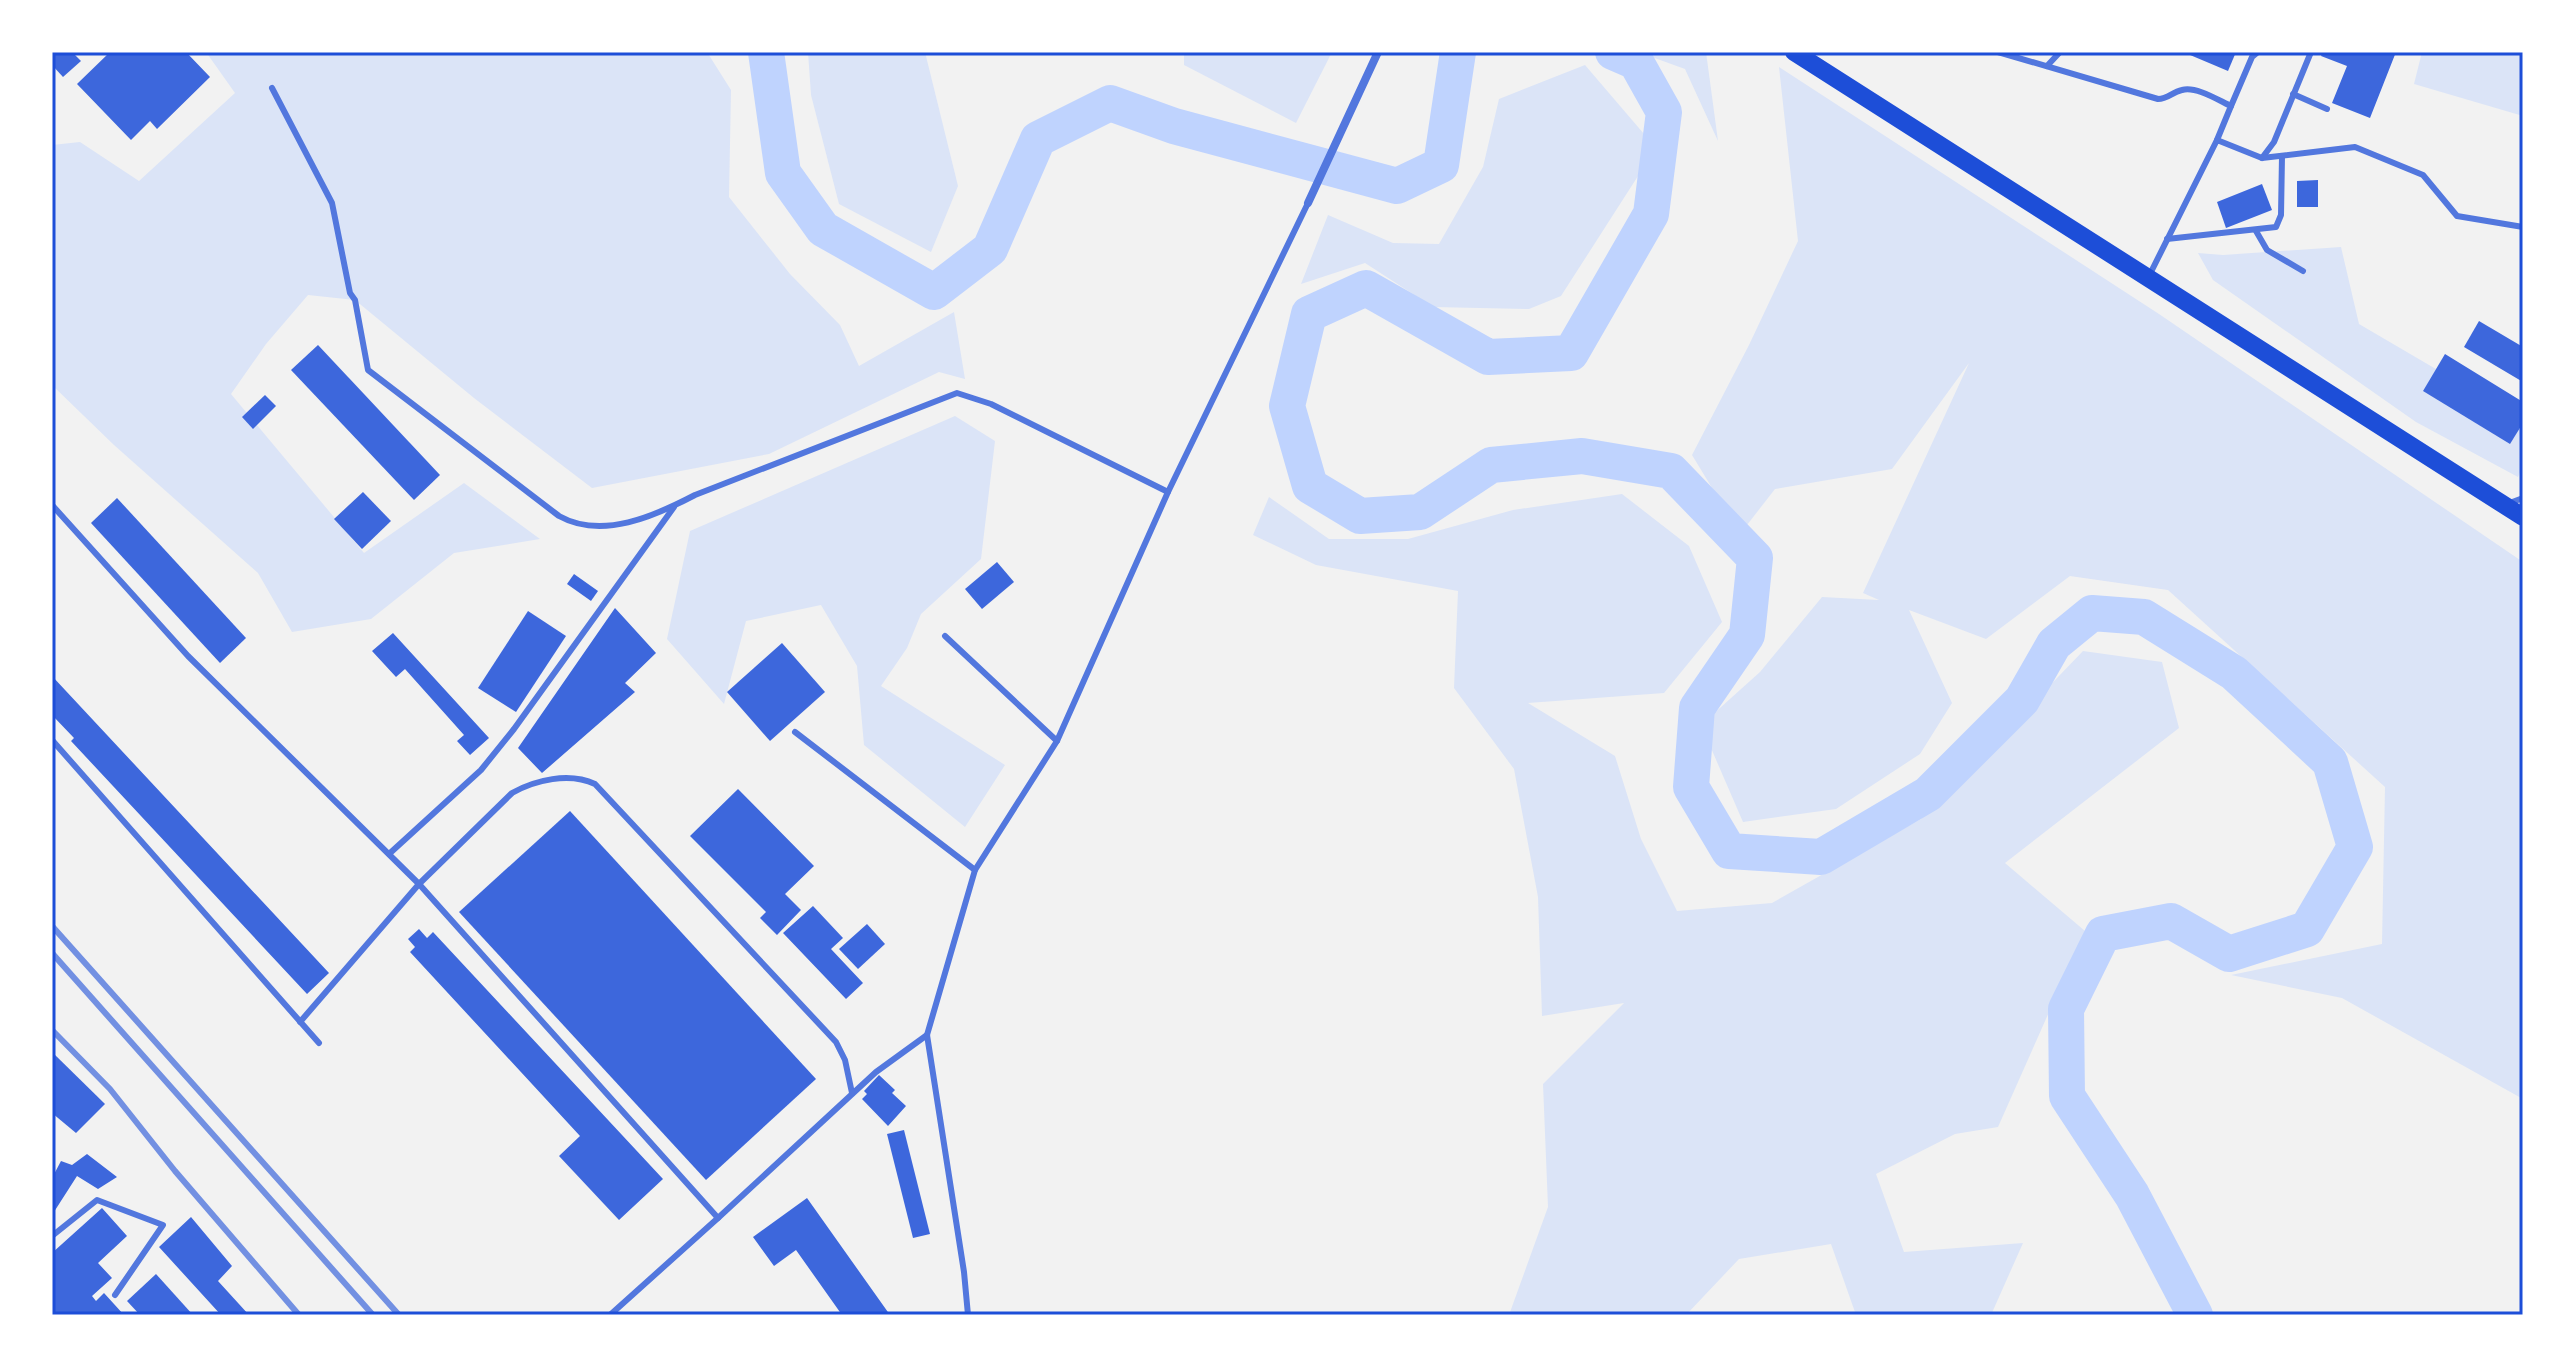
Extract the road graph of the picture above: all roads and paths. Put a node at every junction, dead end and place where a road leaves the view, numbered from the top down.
1 (1378, 52) edge
2 (1794, 52) edge
3 (1998, 52) edge
4 (2060, 52) edge
5 (2258, 52) edge
6 (2311, 52) edge
7 (2047, 66) junction
8 (272, 88) dead end
9 (2293, 94) junction
10 (2231, 106) junction
11 (2327, 109) dead end
12 (2217, 140) junction
13 (2282, 156) junction
14 (2262, 158) junction
15 (1308, 203) joint
16 (2523, 227) edge
17 (2256, 231) junction
18 (2167, 239) junction
19 (2303, 271) dead end
20 (2147, 279) junction
21 (1168, 492) junction
22 (2523, 498) edge
23 (52, 505) edge
24 (2504, 505) junction
25 (674, 507) junction
26 (2523, 517) edge
27 (945, 636) dead end
28 (795, 732) dead end
29 (52, 740) edge
30 (1057, 741) junction
31 (389, 854) junction
32 (975, 870) junction
33 (419, 884) junction
34 (300, 1022) junction
35 (927, 1035) junction
36 (319, 1043) dead end
37 (852, 1093) junction
38 (718, 1218) junction
39 (52, 1236) edge
40 (115, 1295) dead end
41 (610, 1315) edge
42 (968, 1315) edge

1 - 15 street
2 - 20 main road
3 - 7 lane
4 - 7 lane
5 - 10 lane
6 - 9 lane
7 - 10 lane
8 - 25 lane
9 - 11 lane
9 - 14 lane
10 - 12 lane
12 - 14 lane
12 - 18 lane
13 - 14 lane
13 - 16 lane
13 - 17 lane
15 - 21 lane
17 - 18 lane
17 - 19 lane
18 - 20 lane
20 - 24 main road
21 - 25 lane
21 - 30 lane
22 - 24 lane
23 - 31 lane
24 - 26 main road
25 - 31 lane
27 - 30 lane
28 - 32 lane
29 - 34 lane
30 - 32 lane
31 - 33 lane
32 - 35 lane
33 - 34 lane
33 - 37 lane
33 - 38 lane
34 - 36 lane
35 - 37 lane
35 - 42 lane
37 - 38 lane
38 - 41 lane
39 - 40 lane

